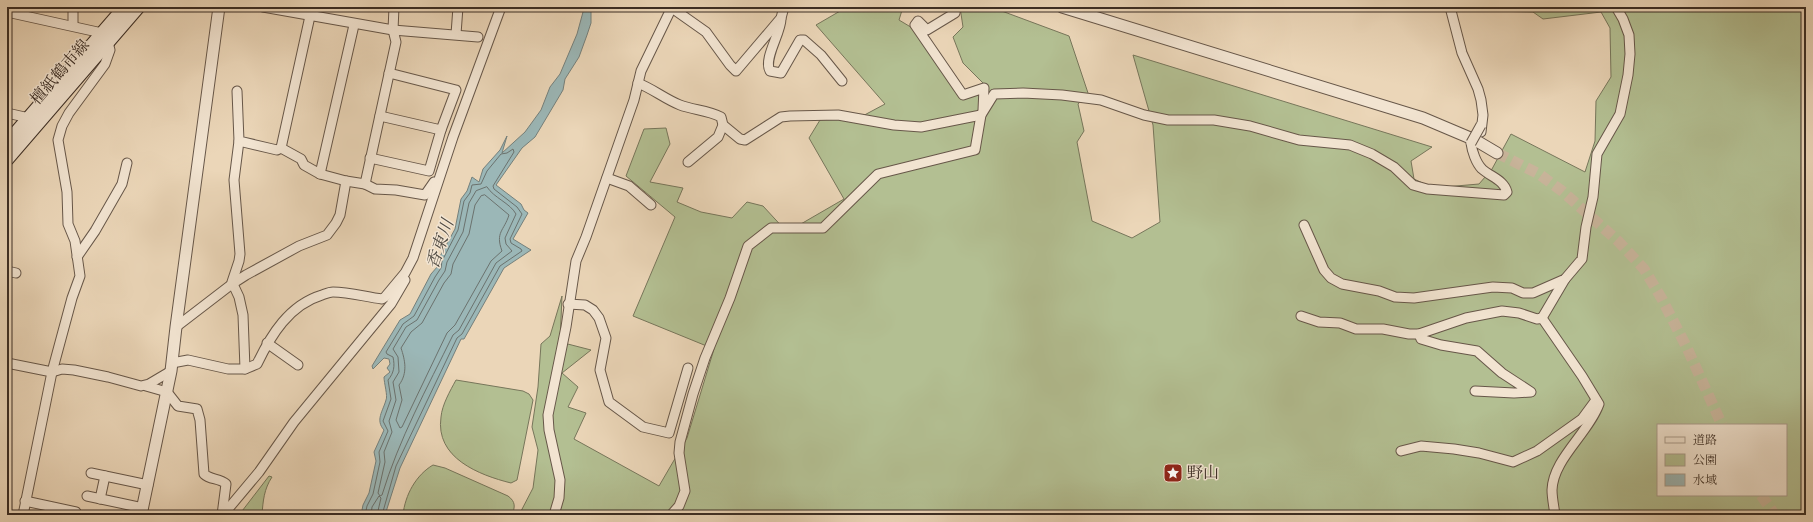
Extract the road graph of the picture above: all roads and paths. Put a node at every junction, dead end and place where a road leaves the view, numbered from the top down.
1 (73, 7) edge
2 (125, 7) edge
3 (138, 7) edge
4 (219, 7) edge
5 (263, 7) edge
6 (312, 7) edge
7 (394, 7) edge
8 (458, 7) edge
9 (500, 7) edge
10 (672, 7) edge
11 (784, 7) edge
12 (956, 7) edge
13 (1062, 7) edge
14 (1450, 7) edge
15 (1616, 7) edge
16 (7, 12) edge
17 (310, 16) junction
18 (782, 18) junction
19 (354, 24) junction
20 (73, 25) junction
21 (393, 30) junction
22 (456, 34) junction
23 (105, 37) junction
24 (478, 37) dead end
25 (389, 73) junction
26 (842, 81) dead end
27 (638, 83) junction
28 (237, 90) dead end
29 (982, 113) junction
30 (7, 114) edge
31 (380, 116) junction
32 (29, 118) junction
33 (724, 125) junction
34 (1481, 125) junction
35 (441, 130) junction
36 (239, 141) junction
37 (7, 143) edge
38 (1483, 144) junction
39 (281, 148) junction
40 (1497, 152) tunnel mouth
41 (370, 158) junction
42 (7, 159) edge
43 (688, 162) dead end
44 (127, 163) dead end
45 (320, 174) junction
46 (607, 178) junction
47 (439, 180) junction
48 (346, 181) junction
49 (365, 184) junction
50 (651, 205) dead end
51 (1304, 225) dead end
52 (77, 257) junction
53 (405, 273) junction
54 (1565, 279) junction
55 (232, 284) junction
56 (568, 304) junction
57 (1301, 316) dead end
58 (1542, 318) junction
59 (176, 328) junction
60 (1419, 334) junction
61 (267, 343) junction
62 (7, 362) edge
63 (298, 365) dead end
64 (172, 367) junction
65 (688, 368) dead end
66 (245, 369) junction
67 (52, 372) junction
68 (146, 386) junction
69 (1475, 391) dead end
70 (167, 392) junction
71 (1596, 400) junction
72 (1401, 451) dead end
73 (91, 473) dead end
74 (104, 476) junction
75 (148, 485) junction
76 (86, 496) dead end
77 (100, 499) junction
78 (26, 501) junction
79 (76, 512) dead end
80 (142, 512) edge
81 (23, 515) edge
82 (223, 515) edge
83 (554, 515) edge
84 (671, 515) edge
85 (1555, 515) edge

1 - 20 street
2 - 23 main road, 檀紙鶴市線
3 - 23 main road, 檀紙鶴市線
4 - 59 street
5 - 17 street
6 - 17 street
7 - 21 street
8 - 22 street
9 - 47 street
10 - 18 street
10 - 27 street
11 - 18 street
12 - 29 street
13 - 38 street
14 - 34 street
15 - 54 street
16 - 20 street
17 - 19 street
17 - 39 street
18 - 26 street
19 - 21 street
19 - 45 street
20 - 23 street
21 - 22 street
21 - 25 street
22 - 24 street
23 - 32 main road, 檀紙鶴市線
23 - 42 main road, 檀紙鶴市線
23 - 52 street
25 - 31 street
25 - 35 street
27 - 33 street
27 - 46 street
28 - 36 street
29 - 33 street
29 - 34 street, bridge
29 - 84 street
30 - 32 street
31 - 35 street
31 - 41 street
32 - 37 main road, 檀紙鶴市線
33 - 43 street
34 - 38 street
35 - 41 street
36 - 39 street
36 - 55 street
38 - 40 street
39 - 45 street
41 - 49 street
44 - 52 street
45 - 48 street
46 - 50 street
46 - 56 street
47 - 49 street
47 - 53 street
48 - 49 street
48 - 55 street
51 - 54 street
52 - 67 street
53 - 61 street
53 - 82 street
54 - 58 street
55 - 59 street
55 - 66 street
56 - 65 street
56 - 83 street
57 - 60 street
58 - 60 street
58 - 71 street
59 - 64 street
60 - 69 street
61 - 63 street
61 - 66 street
62 - 67 street
64 - 66 street
64 - 68 street
64 - 70 street
67 - 68 street
67 - 78 street
68 - 70 street
70 - 75 street
70 - 82 street
71 - 72 street
71 - 85 street
73 - 74 street
74 - 75 street
74 - 77 street
75 - 80 street
76 - 77 street
77 - 80 street
78 - 79 street
78 - 81 street

